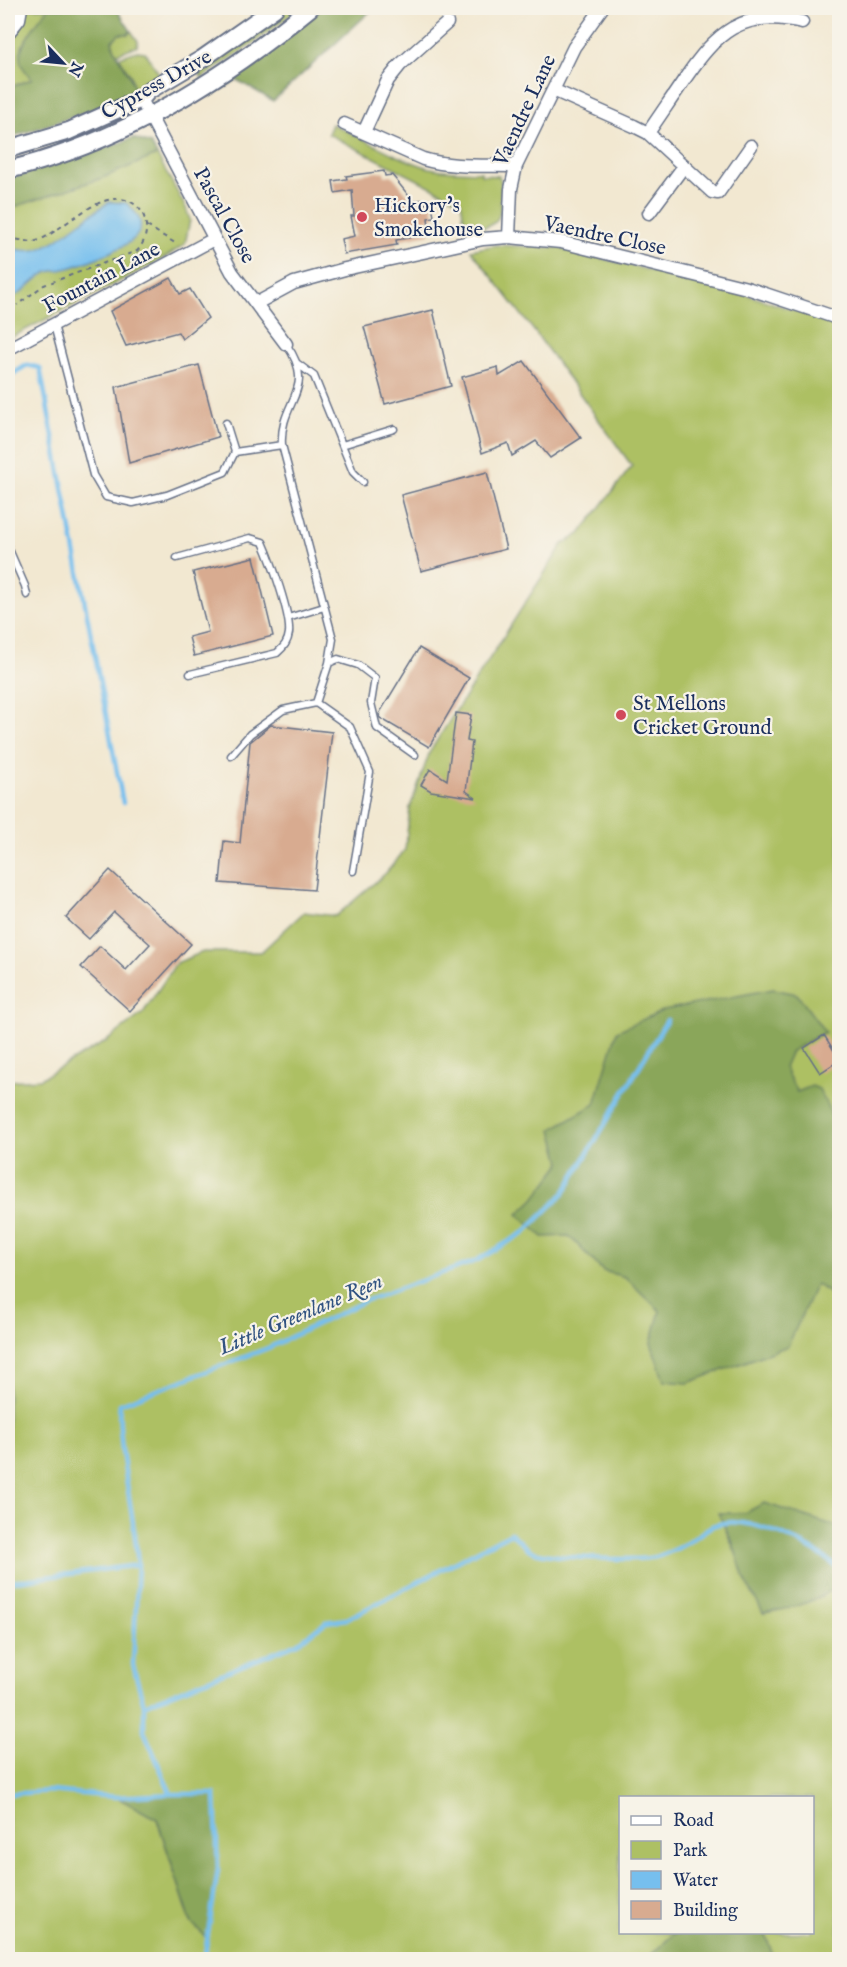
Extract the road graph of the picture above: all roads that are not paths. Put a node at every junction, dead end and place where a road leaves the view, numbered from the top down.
1 (21, 8) edge
2 (275, 8) edge
3 (310, 8) edge
4 (602, 8) edge
5 (787, 13) edge
6 (802, 22) dead end
7 (447, 23) dead end
8 (8, 33) edge
9 (553, 90) junction
10 (141, 99) junction
11 (150, 116) junction
12 (344, 124) dead end
13 (364, 132) junction
14 (648, 133) junction
15 (751, 146) dead end
16 (8, 149) edge
17 (516, 166) junction
18 (684, 166) junction
19 (8, 170) edge
20 (649, 213) dead end
21 (509, 237) junction
22 (214, 239) junction
23 (257, 303) junction
24 (840, 319) edge
25 (54, 325) junction
26 (286, 344) joint
27 (8, 349) edge
28 (298, 364) junction
29 (226, 423) dead end
30 (394, 429) dead end
31 (282, 445) junction
32 (342, 445) junction
33 (235, 453) junction
34 (363, 482) dead end
35 (8, 547) edge
36 (177, 558) dead end
37 (27, 595) dead end
38 (324, 607) junction
39 (288, 618) junction
40 (329, 663) junction
41 (190, 674) dead end
42 (316, 703) junction
43 (415, 755) dead end
44 (231, 756) dead end
45 (353, 871) dead end

1 - 8 street
2 - 10 street, Cypress Drive
3 - 11 street, Cypress Drive
4 - 9 street, Vaendre Lane
5 - 6 street
5 - 14 street
7 - 13 street
9 - 14 street
9 - 17 street, Vaendre Lane
10 - 11 street, Pascal Close
10 - 16 street, Cypress Drive
11 - 19 street, Cypress Drive
11 - 22 street, Pascal Close
12 - 13 street
13 - 17 street
14 - 18 street
15 - 18 street
17 - 21 street, Vaendre Lane
18 - 20 street
21 - 23 street, Vaendre Close
21 - 24 street, Vaendre Close
22 - 23 street, Pascal Close
22 - 25 street, Fountain Lane
23 - 26 street, Pascal Close
25 - 27 street, Fountain Lane
25 - 33 lane
26 - 28 lane
28 - 31 lane
28 - 32 lane
29 - 33 lane
30 - 32 lane
31 - 33 lane
31 - 38 lane
32 - 34 lane
35 - 37 lane
36 - 39 lane
38 - 39 lane
38 - 40 lane
39 - 41 lane
40 - 42 lane
40 - 43 lane
42 - 44 lane
42 - 45 lane

